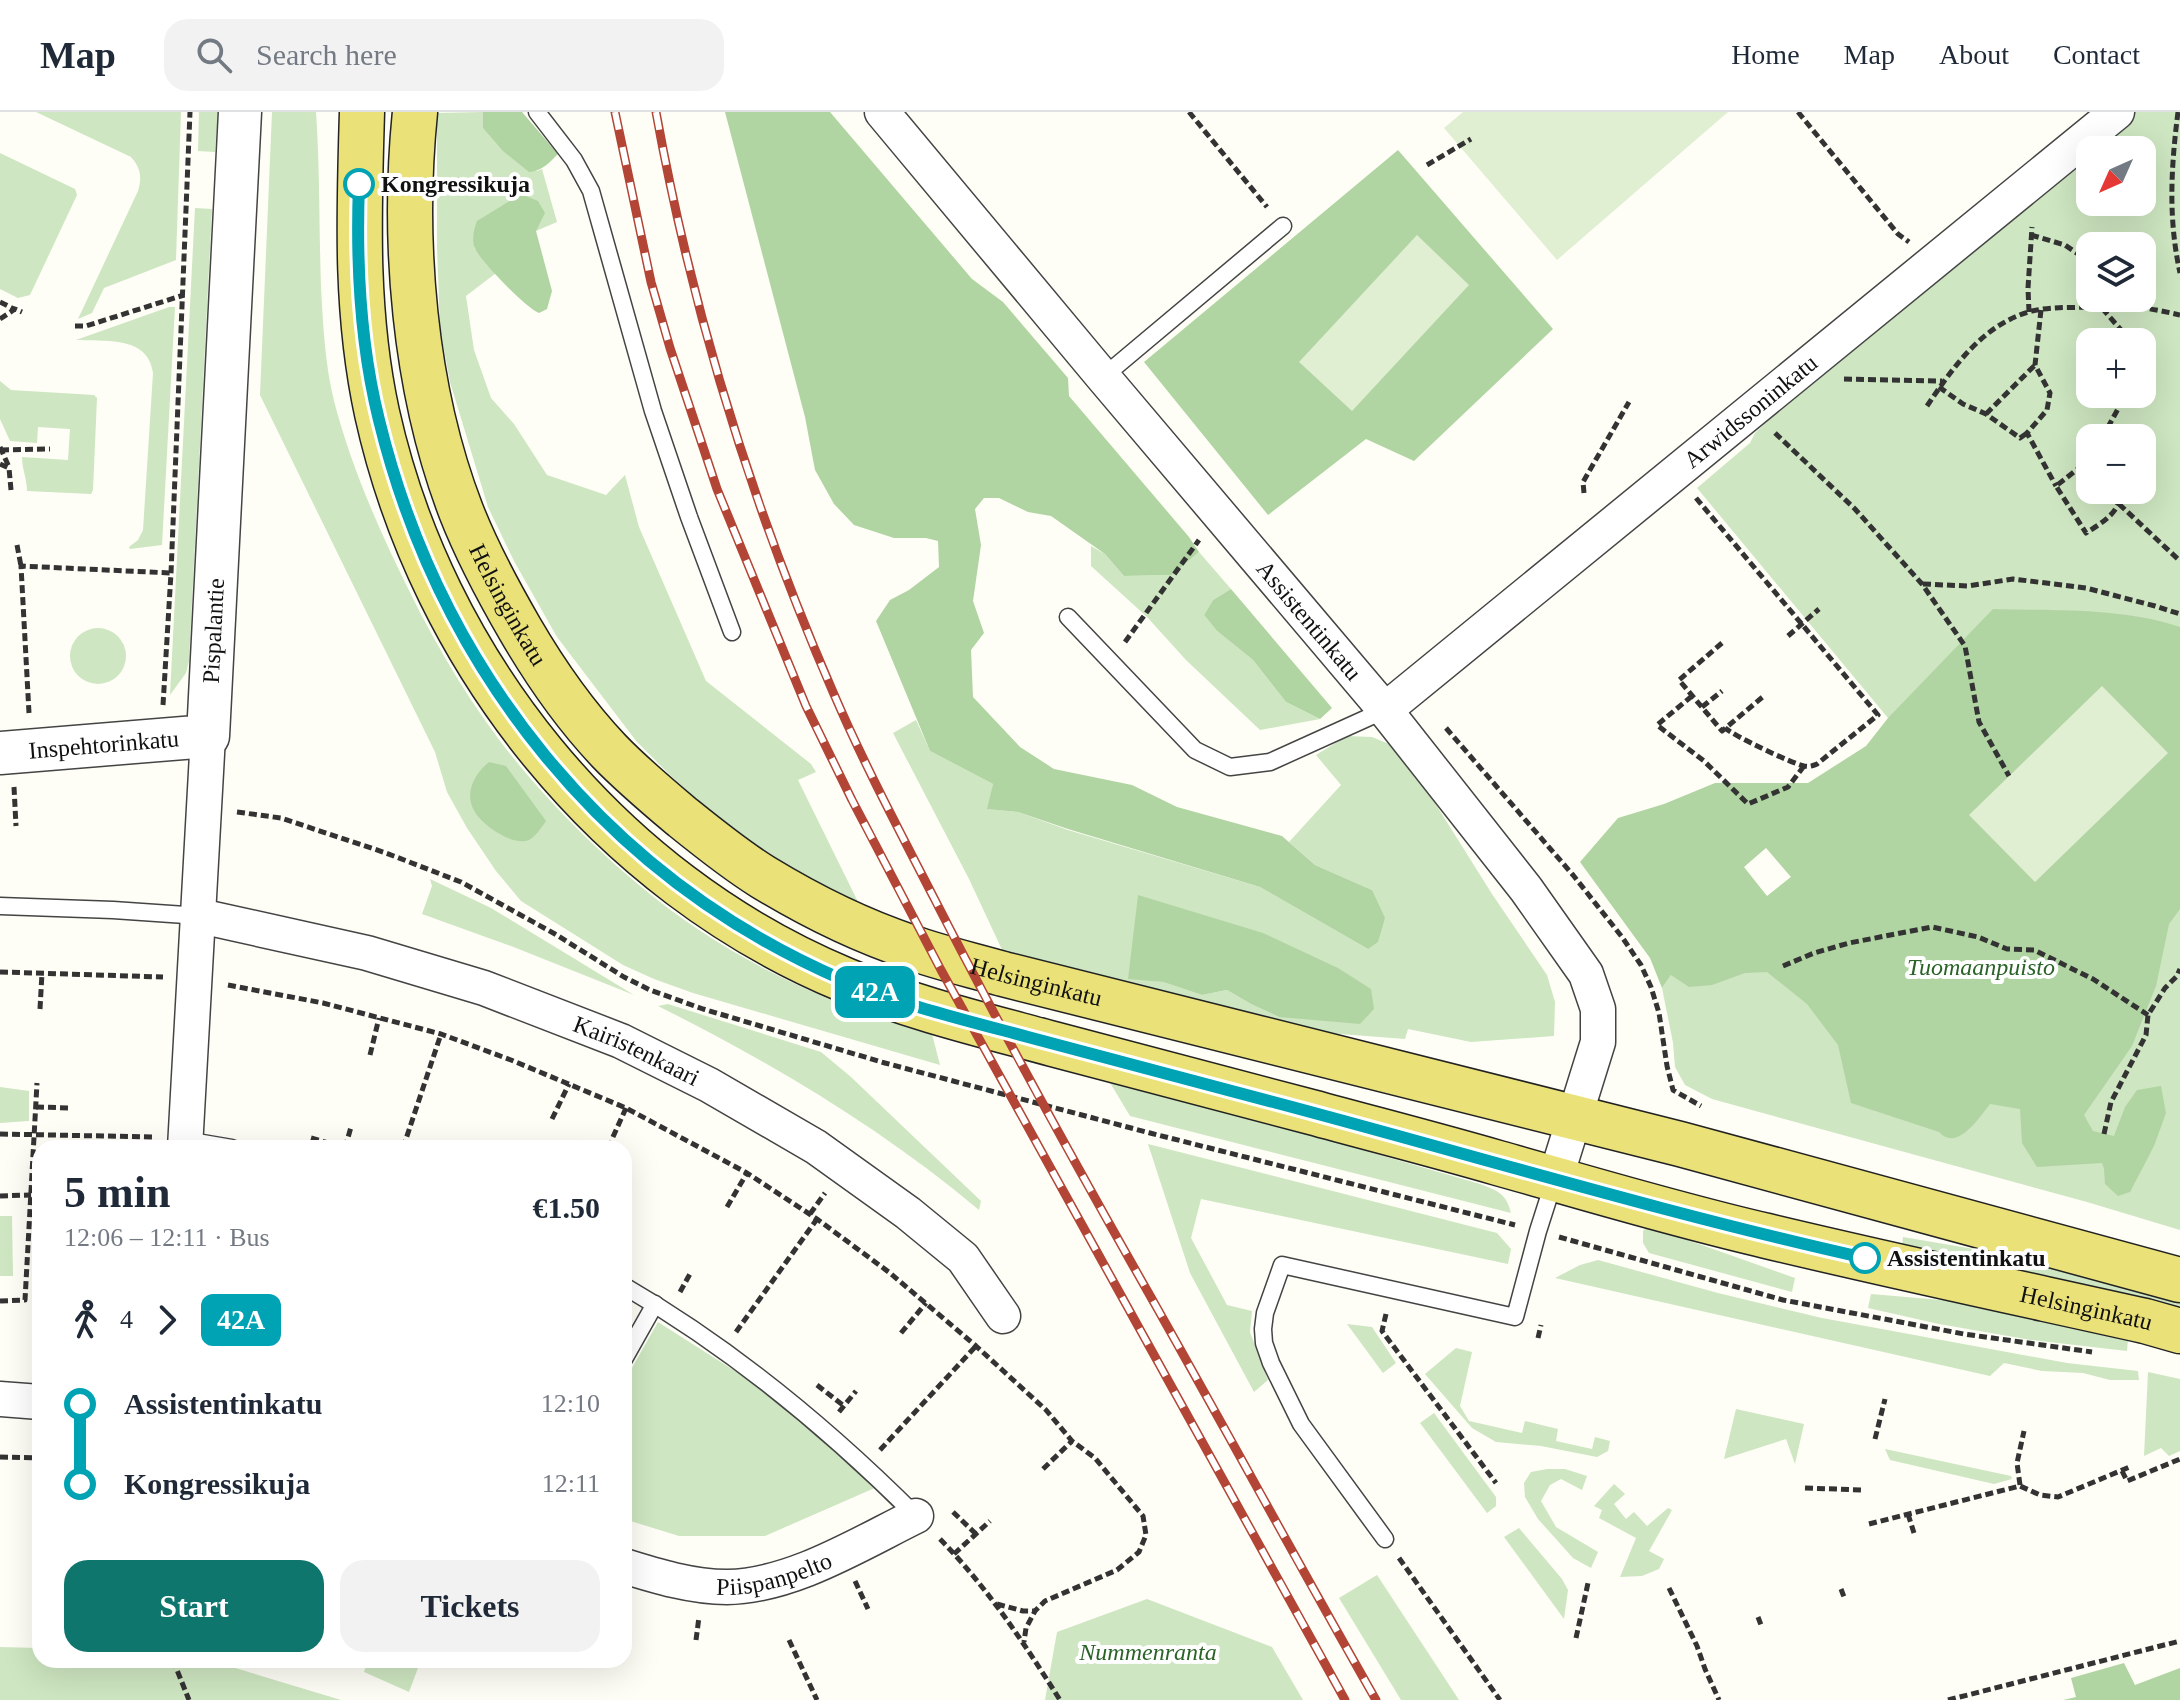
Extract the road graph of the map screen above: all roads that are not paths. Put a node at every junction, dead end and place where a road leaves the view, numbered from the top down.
1 (240, 112) edge
2 (362, 112) edge
3 (415, 112) edge
4 (537, 112) edge
5 (882, 112) edge
6 (2117, 112) edge
7 (1283, 226) road end
8 (1103, 377) junction
9 (1068, 617) dead end
10 (732, 632) dead end
11 (1385, 710) junction
12 (208, 736) junction
13 (14, 753) edge
14 (0, 906) edge
15 (200, 916) junction
16 (1576, 1118) junction
17 (185, 1140) edge
18 (1555, 1180) junction
19 (2180, 1280) edge
20 (632, 1291) edge
21 (655, 1304) junction
22 (1003, 1316) dead end
23 (2180, 1331) edge
24 (632, 1345) edge
25 (0, 1399) edge
26 (32, 1401) edge
27 (916, 1516) joint
28 (1385, 1539) road end
29 (632, 1568) edge

1 - 12 street, Pispalantie
2 - 18 main road, Helsinginkatu
3 - 16 main road, Helsinginkatu
4 - 10 lane
5 - 8 street, Assistentinkatu
6 - 11 street, Arwidssoninkatu
7 - 8 lane
8 - 11 street, Assistentinkatu
9 - 11 lane
11 - 16 street, Assistentinkatu
12 - 13 street, Inspehtorinkatu
12 - 15 street, Pispalantie
14 - 15 lane
15 - 17 street, Pispalantie
15 - 22 street, Kairistenkaari
16 - 18 street, Assistentinkatu
16 - 19 main road, Helsinginkatu
18 - 23 main road, Helsinginkatu
18 - 28 lane
20 - 21 lane
21 - 24 lane
21 - 27 lane
25 - 26 street
27 - 29 street, Piispanpelto

